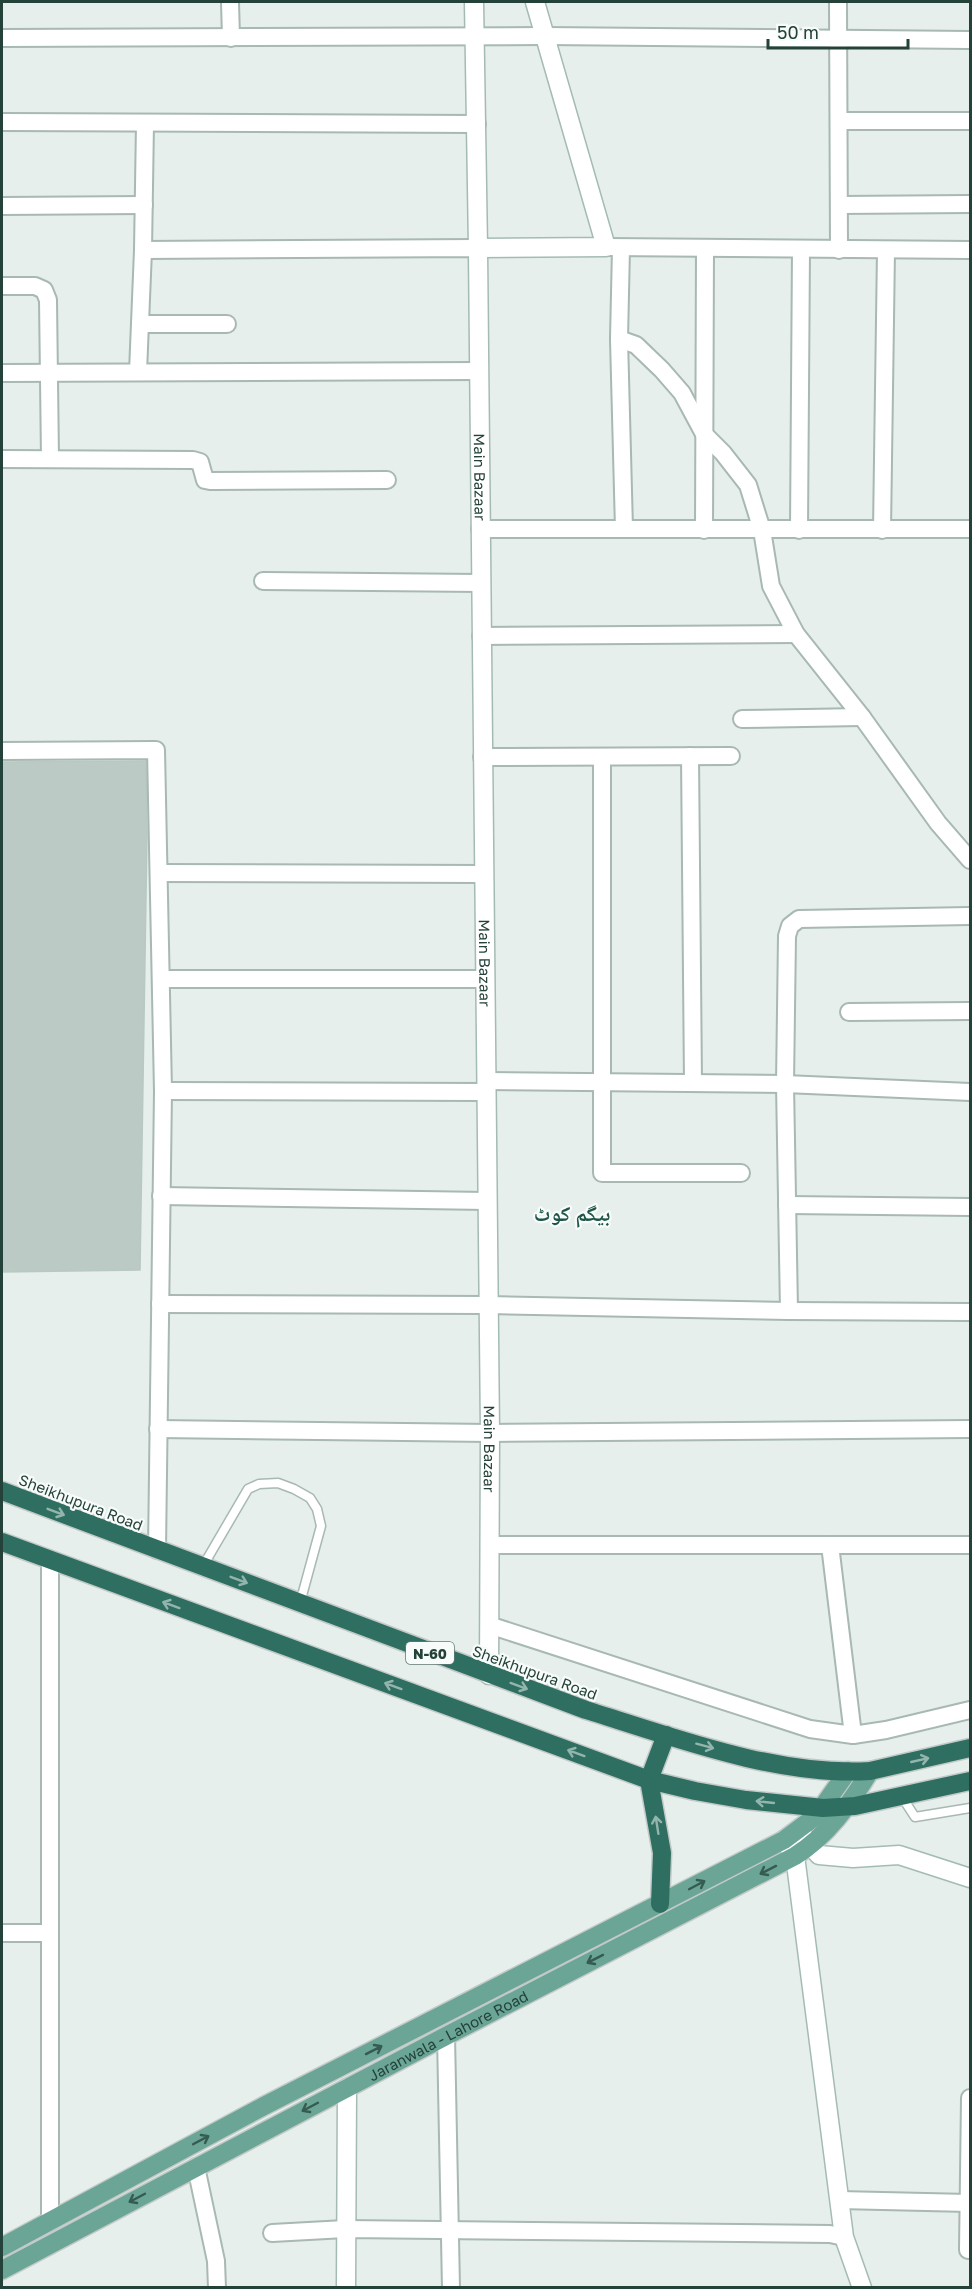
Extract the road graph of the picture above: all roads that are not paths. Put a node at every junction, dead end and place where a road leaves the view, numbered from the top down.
1 (230, 2) edge
2 (474, 2) edge
3 (535, 2) edge
4 (838, 2) edge
5 (476, 36) junction
6 (544, 36) junction
7 (2, 38) edge
8 (231, 38) junction
9 (838, 40) junction
10 (970, 40) edge
11 (839, 121) junction
12 (970, 121) edge
13 (2, 122) edge
14 (145, 123) junction
15 (477, 124) junction
16 (970, 204) edge
17 (144, 205) junction
18 (840, 205) junction
19 (2, 206) edge
20 (613, 248) junction
21 (705, 248) junction
22 (801, 249) junction
23 (143, 250) junction
24 (478, 250) junction
25 (839, 250) junction
26 (886, 250) junction
27 (970, 250) edge
28 (2, 286) edge
29 (140, 324) junction
30 (227, 324) dead end
31 (619, 339) junction
32 (479, 371) junction
33 (138, 372) junction
34 (2, 373) edge
35 (50, 373) junction
36 (704, 434) junction
37 (2, 459) edge
38 (50, 459) junction
39 (387, 480) dead end
40 (480, 529) junction
41 (624, 529) junction
42 (970, 529) edge
43 (704, 530) junction
44 (762, 530) junction
45 (799, 530) junction
46 (882, 530) junction
47 (263, 581) dead end
48 (481, 583) junction
49 (796, 634) junction
50 (481, 636) junction
51 (862, 717) junction
52 (742, 718) dead end
53 (2, 751) edge
54 (690, 756) junction
55 (731, 756) dead end
56 (482, 757) junction
57 (602, 757) junction
58 (970, 860) edge
59 (159, 873) junction
60 (484, 874) junction
61 (970, 916) edge
62 (161, 979) junction
63 (485, 979) junction
64 (970, 1011) edge
65 (849, 1012) dead end
66 (602, 1082) junction
67 (693, 1083) junction
68 (785, 1084) junction
69 (486, 1086) junction
70 (163, 1091) junction
71 (970, 1092) edge
72 (741, 1173) dead end
73 (161, 1196) junction
74 (488, 1201) junction
75 (787, 1204) junction
76 (970, 1207) edge
77 (160, 1304) junction
78 (489, 1305) junction
79 (789, 1311) junction
80 (970, 1312) edge
81 (158, 1429) junction
82 (970, 1429) edge
83 (490, 1433) junction
84 (2, 1491) edge
85 (2, 1542) edge
86 (490, 1545) junction
87 (830, 1545) junction
88 (970, 1545) edge
89 (157, 1550) junction
90 (50, 1560) junction
91 (202, 1567) junction
92 (300, 1604) junction
93 (489, 1625) junction
94 (489, 1675) junction
95 (970, 1710) edge
96 (666, 1735) junction
97 (853, 1735) junction
98 (970, 1748) edge
99 (848, 1771) junction
100 (870, 1771) junction
101 (649, 1780) junction
102 (970, 1781) edge
103 (902, 1797) junction
104 (823, 1808) junction
105 (845, 1808) junction
106 (970, 1808) edge
107 (791, 1835) junction
108 (811, 1846) junction
109 (795, 1856) junction
110 (970, 1878) edge
111 (660, 1904) junction
112 (2, 1933) edge
113 (50, 1933) junction
114 (446, 2036) junction
115 (347, 2088) junction
116 (970, 2098) edge
117 (264, 2106) junction
118 (276, 2126) junction
119 (196, 2167) junction
120 (839, 2199) junction
121 (969, 2203) edge
122 (50, 2222) junction
123 (345, 2229) junction
124 (451, 2231) junction
125 (272, 2233) dead end
126 (20, 2237) junction
127 (844, 2237) junction
128 (2, 2247) edge
129 (968, 2250) dead end
130 (30, 2255) junction
131 (2, 2270) edge
132 (217, 2288) edge
133 (346, 2288) edge
134 (451, 2288) edge
135 (862, 2288) edge

1 - 8 street
2 - 5 street, Main Bazaar
3 - 6 street
4 - 9 street
5 - 6 street
5 - 8 street
5 - 15 street, Main Bazaar
6 - 9 street
6 - 20 street
7 - 8 street
9 - 10 street
9 - 11 street
11 - 12 street
11 - 18 street
13 - 14 street
14 - 15 street
14 - 17 street
15 - 24 street, Main Bazaar
16 - 18 street
17 - 19 street
17 - 23 street
18 - 25 street
20 - 21 street
20 - 24 street
20 - 31 street
21 - 22 street
21 - 36 street
22 - 25 street
22 - 45 street
23 - 24 street
23 - 29 street
24 - 32 street, Main Bazaar
25 - 26 street
26 - 27 street
26 - 46 street
28 - 35 street
29 - 30 street
29 - 33 street
31 - 36 street
31 - 41 street
32 - 33 street
32 - 40 street, Main Bazaar
33 - 35 street
34 - 35 street
35 - 38 street
36 - 43 street
36 - 44 street
37 - 38 street
38 - 39 street
40 - 41 street
40 - 48 street, Main Bazaar
41 - 43 street
42 - 46 street
43 - 44 street
44 - 45 street
44 - 49 street
45 - 46 street
47 - 48 street
48 - 50 street, Main Bazaar
49 - 50 street
49 - 51 street
50 - 56 street, Main Bazaar
51 - 52 street
51 - 58 street
53 - 59 street
54 - 55 street
54 - 57 street
54 - 67 street
56 - 57 street
56 - 60 street, Main Bazaar
57 - 66 street
59 - 60 street
59 - 62 street
60 - 63 street, Main Bazaar
61 - 68 street
62 - 63 street
62 - 70 street
63 - 69 street, Main Bazaar
64 - 65 street
66 - 67 street
66 - 69 street
66 - 72 street
67 - 68 street
68 - 71 street
68 - 75 street
69 - 70 street
69 - 74 street, Main Bazaar
70 - 73 street
73 - 74 street
73 - 77 street
74 - 78 street, Main Bazaar
75 - 76 street
75 - 79 street
77 - 78 street
77 - 81 street
78 - 79 street
78 - 83 street, Main Bazaar
79 - 80 street
81 - 83 street
81 - 89 street
82 - 83 street
83 - 86 street, Main Bazaar
84 -> 89 highway, Sheikhupura Road / N-60
85 - 90 highway
86 - 87 street
86 - 93 street, Main Bazaar
87 - 88 street
87 - 97 street
89 - 91 highway, Sheikhupura Road / N-60
101 -> 90 highway
90 - 113 street
91 -> 92 highway, Sheikhupura Road / N-60
91 - 92 lane
92 - 94 highway, Sheikhupura Road / N-60
93 - 94 street, Main Bazaar
93 - 97 street
94 -> 96 highway, Sheikhupura Road / N-60
95 - 97 street
96 -> 99 highway, Sheikhupura Road / N-60
96 - 101 highway
100 -> 98 highway, Sheikhupura Road
99 - 100 highway, Sheikhupura Road / N-60
99 - 104 main road, Jaranwala - Lahore Road
100 - 105 main road, Jaranwala - Lahore Road
104 -> 101 highway
111 -> 101 highway
102 - 103 highway
103 - 105 highway
103 - 106 lane
104 - 105 highway
104 - 107 main road, Jaranwala - Lahore Road
105 - 108 main road, Jaranwala - Lahore Road
107 - 108 street
107 - 109 street
111 -> 107 main road, Jaranwala - Lahore Road
108 - 109 main road, Jaranwala - Lahore Road
108 - 110 street
109 -> 114 main road, Jaranwala - Lahore Road
109 - 120 street
117 -> 111 main road, Jaranwala - Lahore Road
112 - 113 street
113 - 122 street
114 - 115 main road, Jaranwala - Lahore Road
114 - 124 street
115 -> 118 main road, Jaranwala - Lahore Road
115 - 123 street
116 - 121 street
117 - 118 main road
122 -> 117 main road, Jaranwala - Lahore Road
118 - 119 main road, Jaranwala - Lahore Road
119 -> 130 main road, Jaranwala - Lahore Road
119 - 132 street
120 - 121 street
120 - 127 street
121 - 129 street
122 - 126 main road, Jaranwala - Lahore Road
123 - 124 street
123 - 125 street
123 - 133 street
124 - 127 street
124 - 134 street
126 - 128 main road, Jaranwala - Lahore Road
126 - 130 main road
127 - 135 street
130 - 131 main road, Jaranwala - Lahore Road

